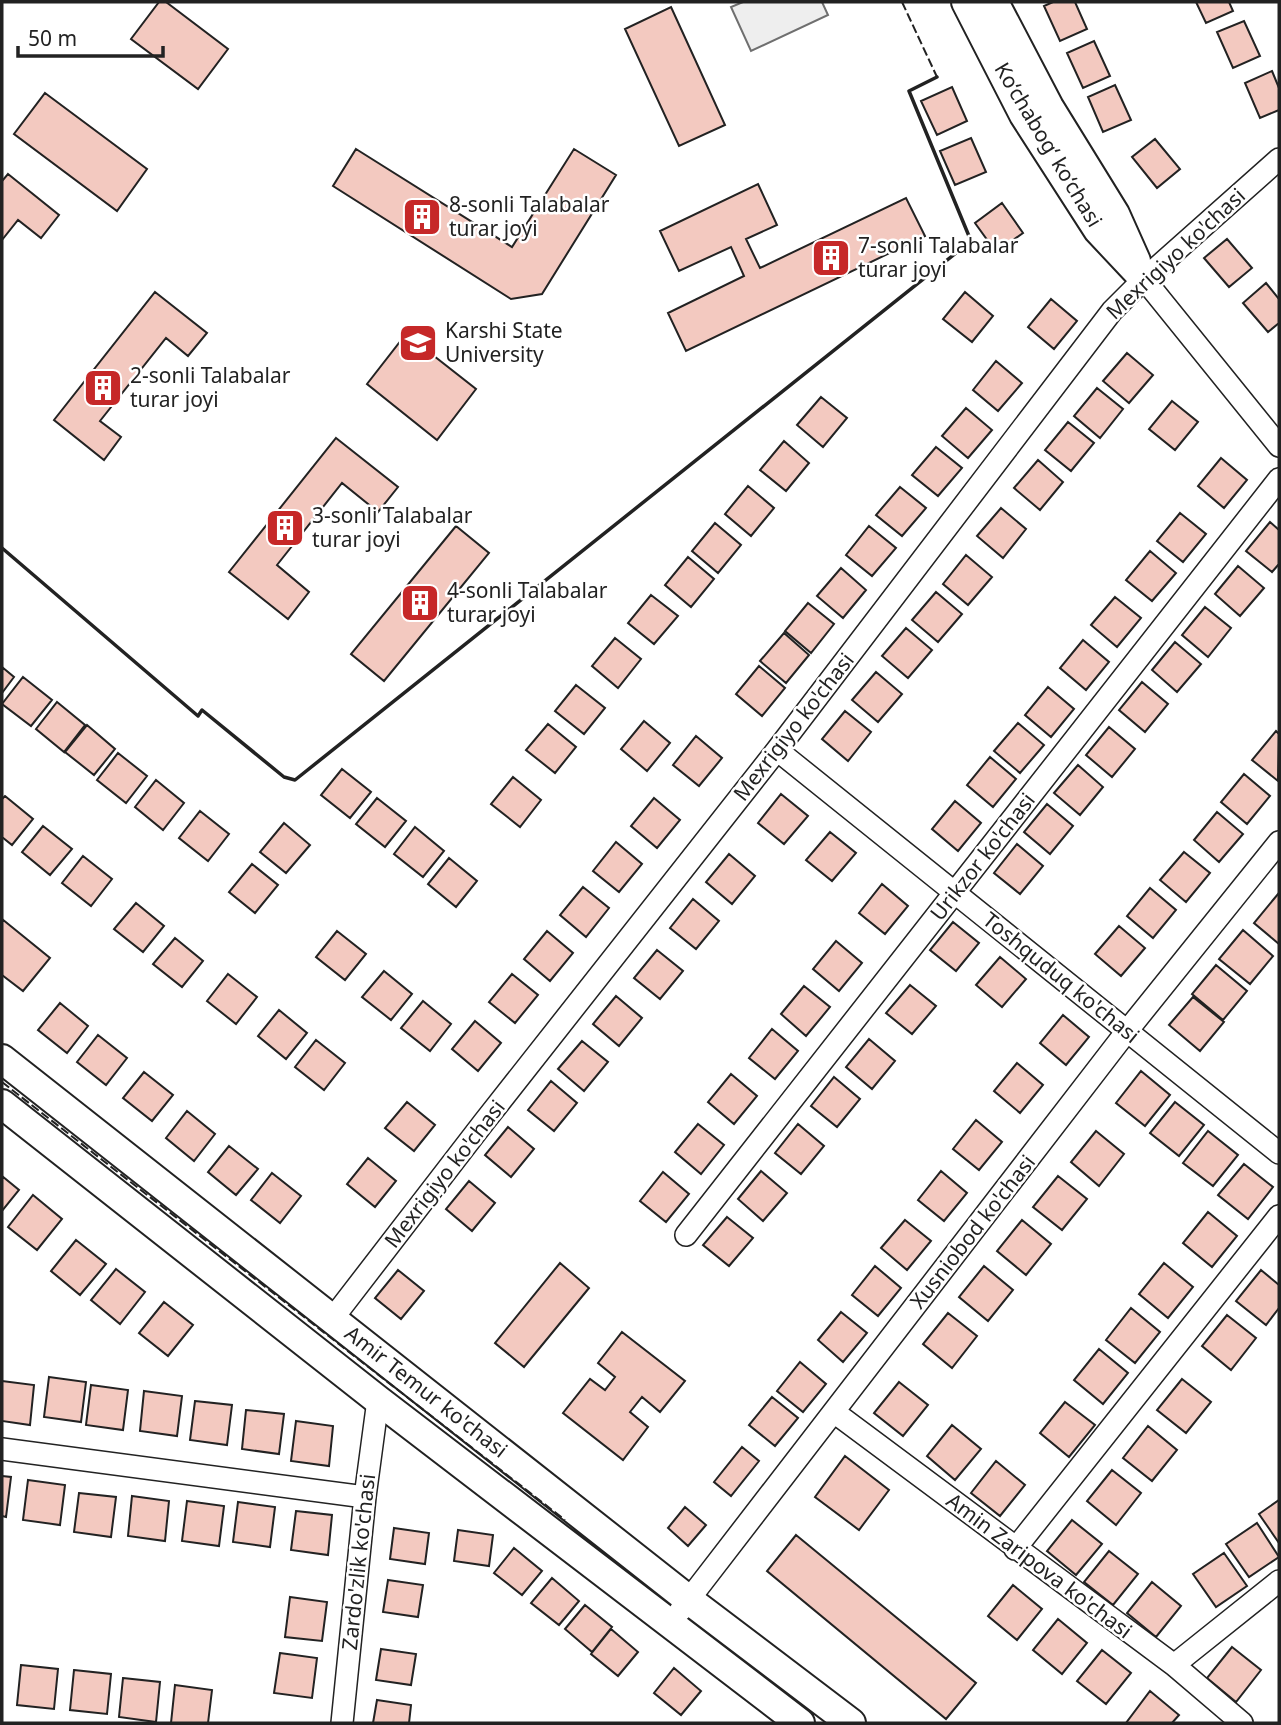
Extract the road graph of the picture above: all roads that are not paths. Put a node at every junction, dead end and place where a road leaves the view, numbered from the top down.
1 (966, 2) edge
2 (994, 2) edge
3 (1279, 159) edge
4 (1144, 279) junction
5 (1279, 446) edge
6 (1279, 479) edge
7 (777, 750) junction
8 (1279, 842) edge
9 (955, 893) junction
10 (1127, 1031) junction
11 (2, 1059) edge
12 (2, 1104) edge
13 (1279, 1153) edge
14 (1279, 1216) edge
15 (686, 1235) dead end
16 (333, 1318) junction
17 (378, 1400) junction
18 (834, 1412) junction
19 (2, 1449) edge
20 (365, 1497) junction
21 (1016, 1549) junction
22 (1279, 1581) edge
23 (689, 1600) junction
24 (670, 1624) junction
25 (1174, 1665) junction
26 (342, 1723) edge
27 (800, 1723) edge
28 (851, 1723) edge
29 (1242, 1723) edge

1 - 4 main road, Ko‘chabog‘ ko‘chasi
2 - 4 main road, Ko‘chabog‘ ko‘chasi
3 - 4 street, Mexrigiyo ko'chasi
4 - 5 street, Ko‘chabog‘ ko‘chasi
4 - 7 street, Mexrigiyo ko'chasi
6 - 9 street, Urikzor ko'chasi
7 - 9 street, Toshquduq ko'chasi
7 - 16 street, Mexrigiyo ko'chasi
8 - 10 street, Xusniobod ko'chasi
9 - 10 street, Toshquduq ko'chasi
9 - 15 street, Urikzor ko'chasi
10 - 13 street, Toshquduq ko'chasi
10 - 18 street, Xusniobod ko'chasi
11 - 16 main road, Amir Temur ko'chasi
12 - 17 main road, Amir Temur ko'chasi
14 - 21 street
16 - 23 main road, Amir Temur ko'chasi
17 - 20 street, Zardo'zlik ko'chasi
17 - 24 main road, Amir Temur ko'chasi
18 - 21 street, Amin Zaripova ko'chasi
18 - 23 street, Xusniobod ko'chasi
19 - 20 street
20 - 26 street, Zardo'zlik ko'chasi
21 - 25 street, Amin Zaripova ko'chasi
22 - 25 street
23 - 24 street, Xusniobod ko'chasi
23 - 28 main road, Amir Temur ko'chasi
24 - 27 main road, Amir Temur ko'chasi
25 - 29 street, Amin Zaripova ko'chasi

